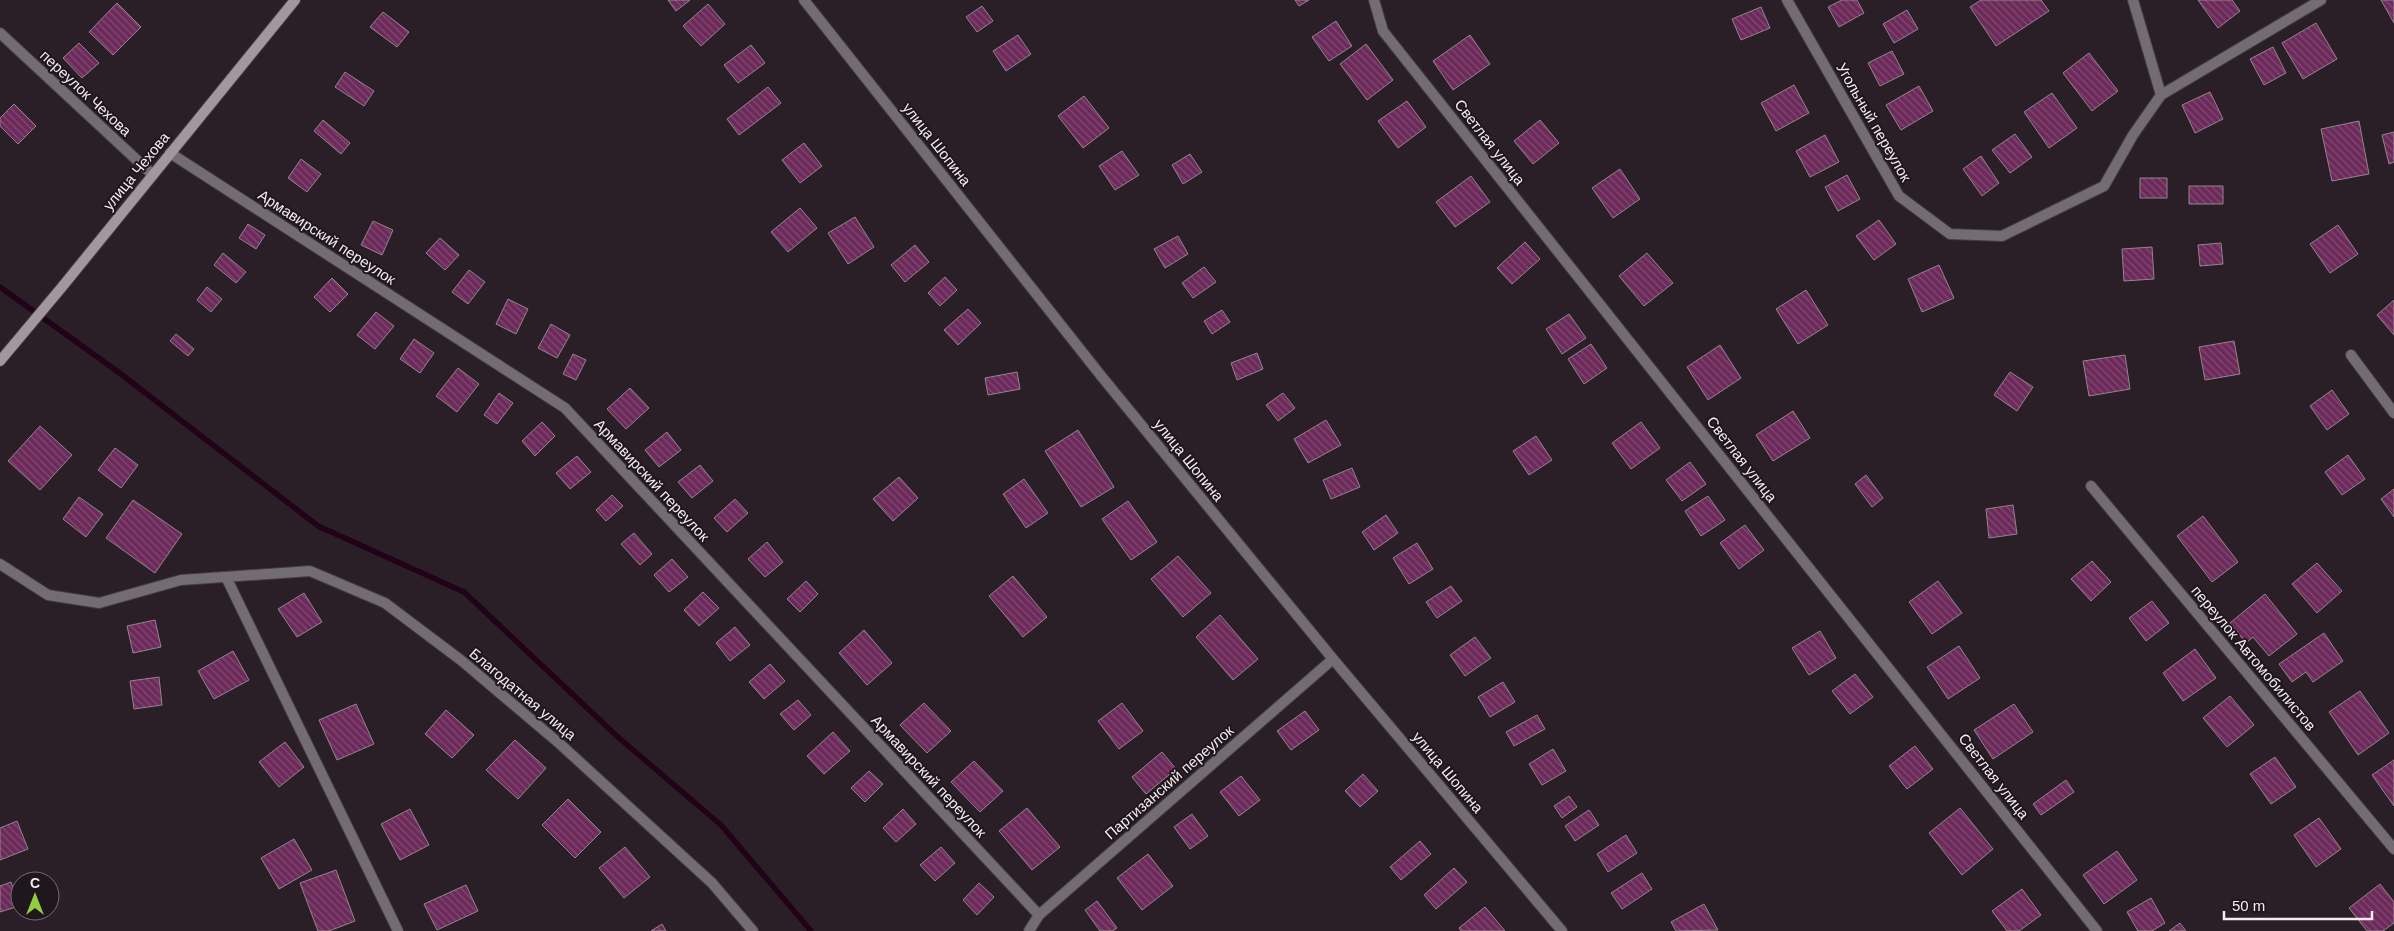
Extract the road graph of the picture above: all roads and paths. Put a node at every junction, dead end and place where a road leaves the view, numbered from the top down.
1 (295, 0) edge
2 (804, 0) edge
3 (1374, 0) edge
4 (1787, 0) edge
5 (2133, 0) edge
6 (2321, 0) edge
7 (0, 33) edge
8 (2161, 95) junction
9 (170, 153) junction
10 (153, 175) junction
11 (2351, 356) dead end
12 (0, 361) edge
13 (2394, 413) edge
14 (2091, 486) dead end
15 (0, 564) edge
16 (226, 578) junction
17 (1333, 659) junction
18 (2394, 848) edge
19 (1039, 916) junction
20 (398, 931) edge
21 (753, 931) edge
22 (1029, 931) edge
23 (1562, 931) edge
24 (2097, 931) edge

1 - 9 main road, улица Чехова
2 - 17 street, улица Шопина
3 - 24 street, Светлая улица
4 - 8 street, Угольный переулок
5 - 8 street
6 - 8 street, Угольный переулок
7 - 10 street, переулок Чехова
9 - 10 main road, улица Чехова
9 - 19 street, Армавирский переулок
10 - 12 main road, улица Чехова
11 - 13 street
14 - 18 street, переулок Автомобилистов
15 - 16 street, Благодатная улица
16 - 20 street
16 - 21 street, Благодатная улица
17 - 19 street, Партизанский переулок
17 - 23 street, улица Шопина
19 - 22 street, Партизанский переулок

